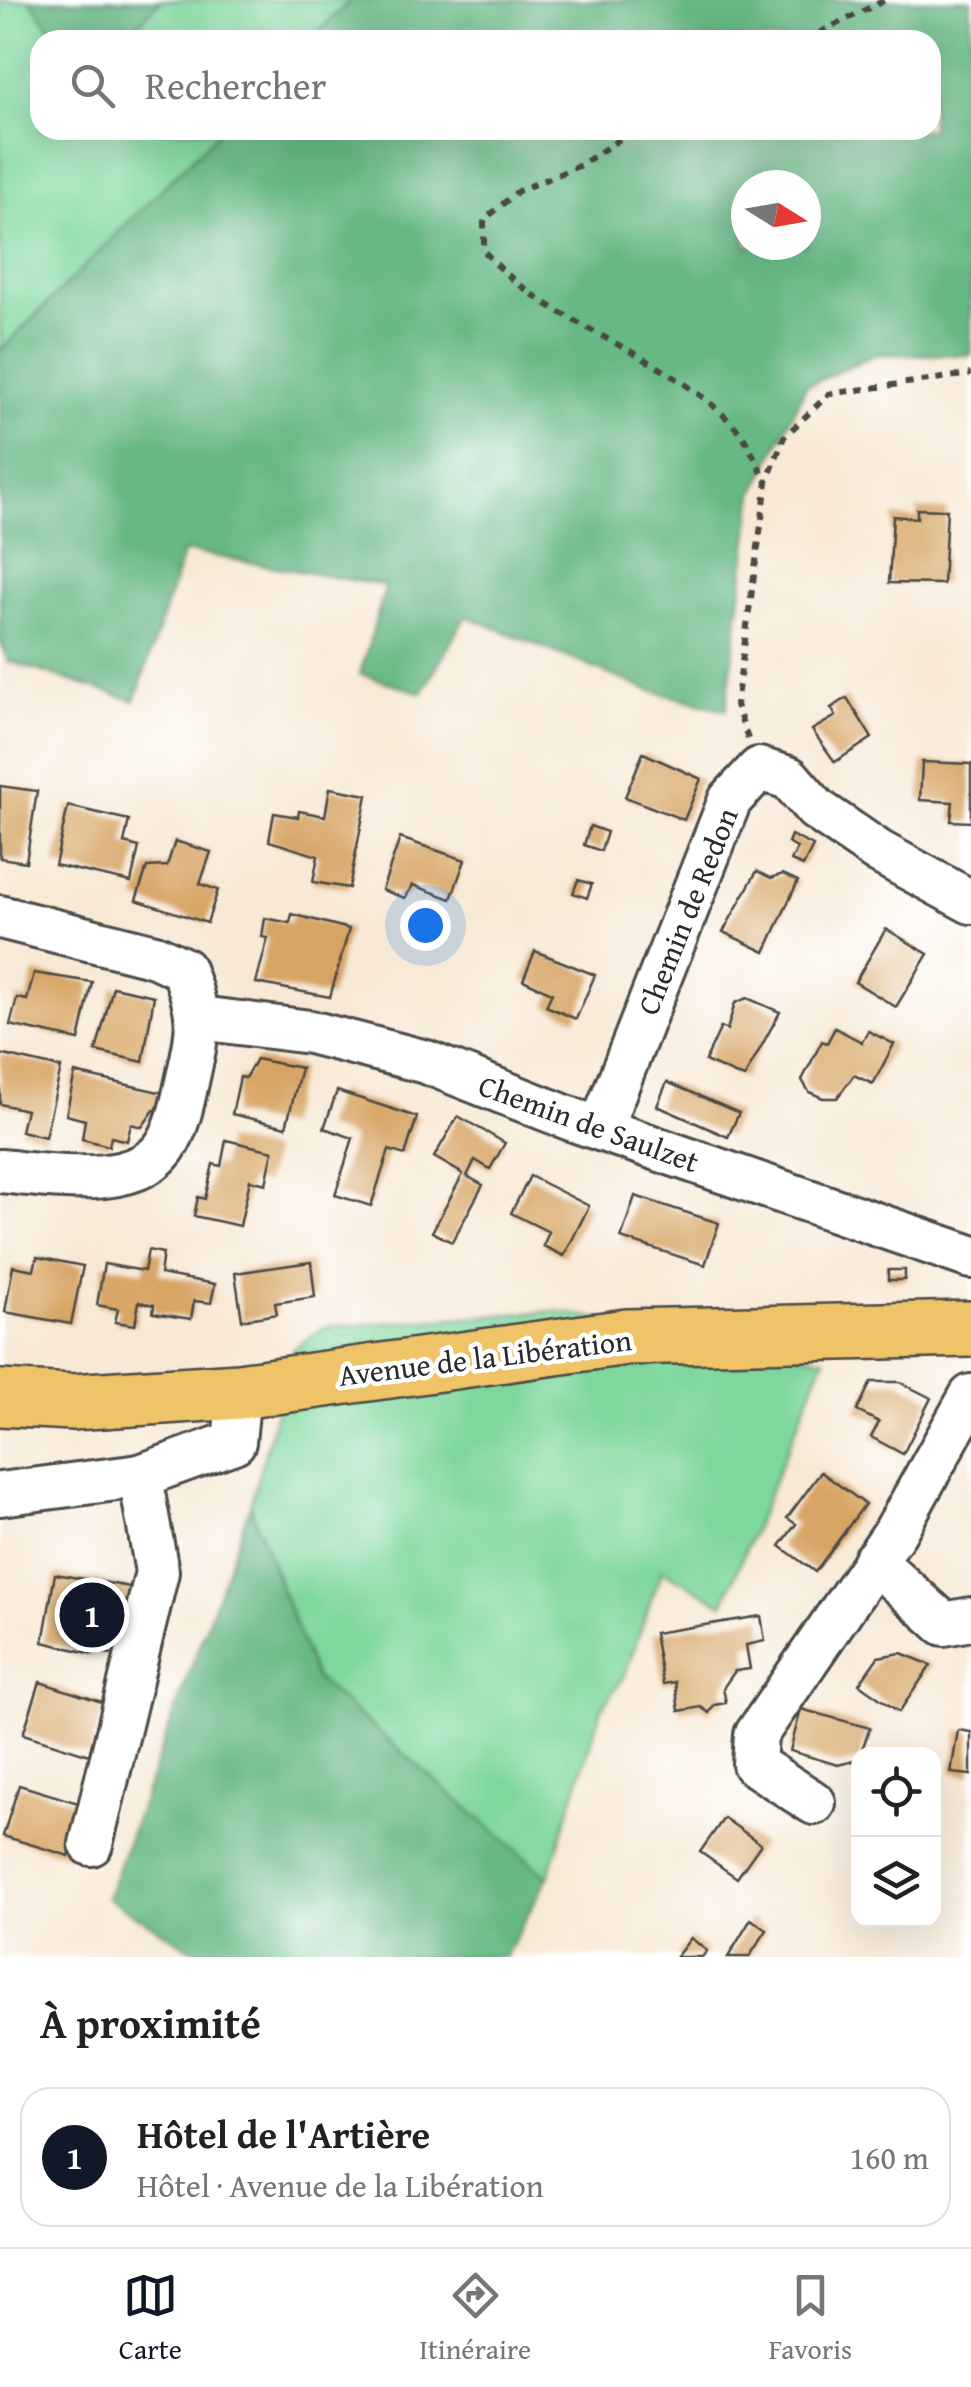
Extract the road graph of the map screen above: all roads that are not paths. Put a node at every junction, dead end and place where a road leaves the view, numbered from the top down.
1 (971, 902) edge
2 (0, 917) edge
3 (200, 1018) junction
4 (600, 1129) junction
5 (0, 1171) edge
6 (971, 1256) edge
7 (971, 1329) edge
8 (240, 1390) junction
9 (971, 1396) edge
10 (0, 1398) edge
11 (140, 1476) junction
12 (0, 1494) edge
13 (874, 1561) junction
14 (971, 1620) edge
15 (814, 1803) dead end
16 (91, 1844) dead end

1 - 4 street, Chemin de Redon
2 - 3 street
3 - 4 street, Chemin de Saulzet
3 - 5 street
4 - 6 street, Chemin de Saulzet
7 - 8 main road, Avenue de la Libération
8 - 10 main road, Avenue de la Libération
8 - 11 street
9 - 13 street
11 - 12 street
11 - 16 street
13 - 14 street
13 - 15 street

